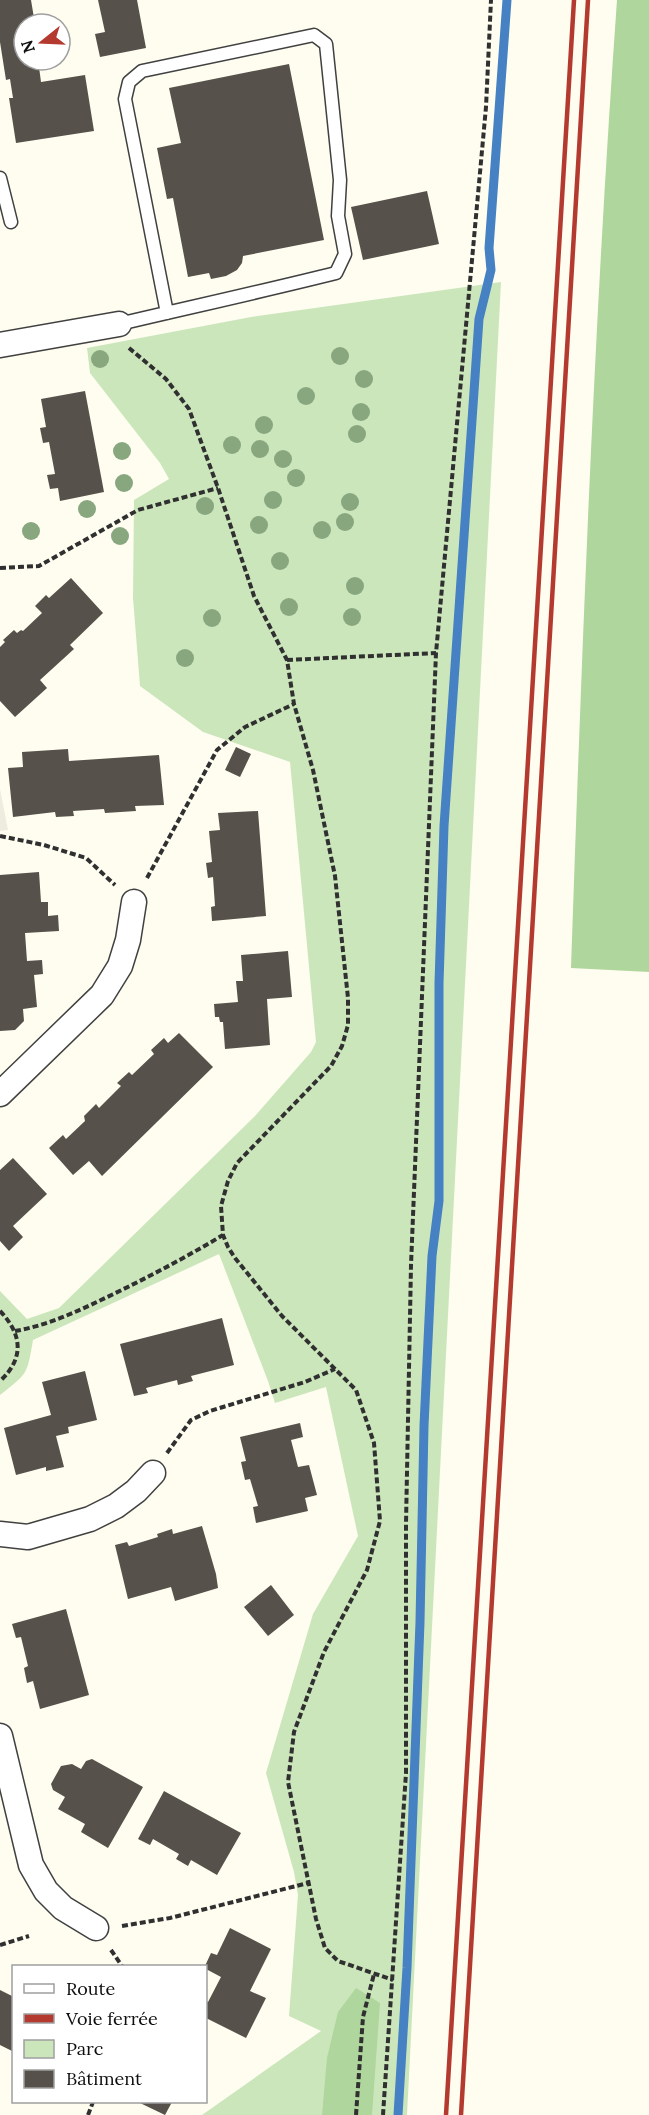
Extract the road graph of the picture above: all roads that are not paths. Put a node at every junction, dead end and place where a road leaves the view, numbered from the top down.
1 (0, 178) edge
2 (11, 222) dead end
3 (167, 313) junction
4 (123, 335) joint
5 (0, 345) edge
6 (134, 902) road end
7 (0, 1094) edge
8 (153, 1473) road end
9 (0, 1534) edge
10 (0, 1736) edge
11 (96, 1928) road end

1 - 2 lane
3 - 3 lane
3 - 4 lane
4 - 5 street
6 - 7 street
8 - 9 street
10 - 11 street

